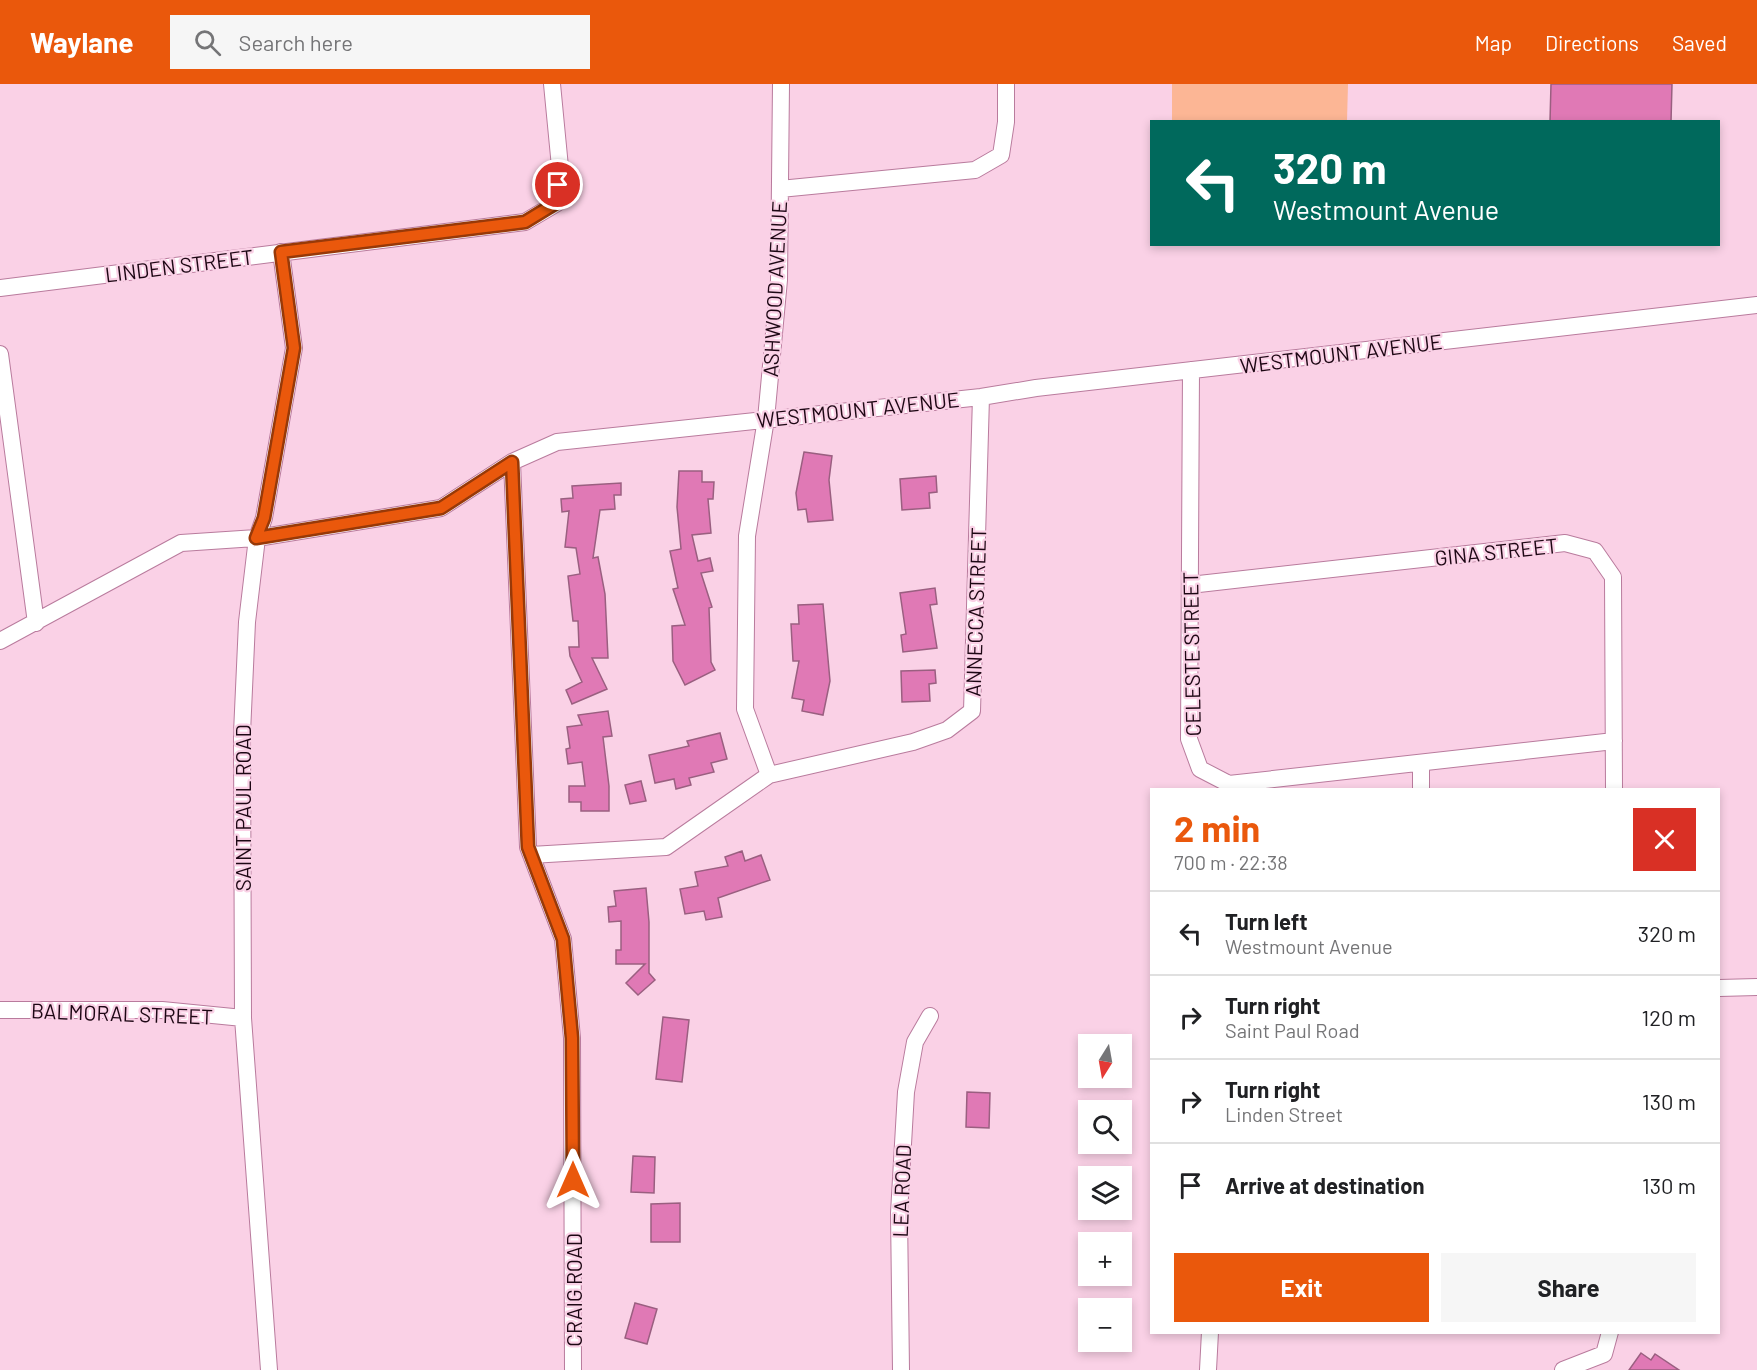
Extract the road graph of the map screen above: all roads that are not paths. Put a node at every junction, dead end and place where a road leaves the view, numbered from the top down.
1 (552, 84) edge
2 (781, 84) edge
3 (1006, 84) edge
4 (780, 189) junction
5 (281, 252) junction
6 (0, 288) edge
7 (1757, 305) edge
8 (0, 354) edge
9 (1191, 370) junction
10 (981, 397) junction
11 (766, 419) junction
12 (512, 462) junction
13 (256, 538) junction
14 (1190, 585) junction
15 (36, 623) junction
16 (0, 641) edge
17 (1614, 741) junction
18 (1421, 763) junction
19 (770, 776) junction
20 (1420, 788) edge
21 (1614, 788) edge
22 (531, 855) junction
23 (1757, 987) edge
24 (1720, 988) edge
25 (0, 1011) edge
26 (930, 1017) dead end
27 (243, 1018) junction
28 (1210, 1334) edge
29 (1609, 1334) edge
30 (269, 1370) edge
31 (573, 1370) edge
32 (901, 1370) edge
33 (1208, 1370) edge
34 (1563, 1370) edge

1 - 5 street, LINDEN STREET
2 - 4 street, ASHWOOD AVENUE
3 - 4 street
4 - 11 street, ASHWOOD AVENUE
5 - 6 street, LINDEN STREET
5 - 13 street, SAINT PAUL ROAD
7 - 9 street, WESTMOUNT AVENUE
8 - 15 street
9 - 10 street, WESTMOUNT AVENUE
9 - 14 street, CELESTE STREET
10 - 11 street, WESTMOUNT AVENUE
10 - 19 street, ANNECCA STREET
11 - 12 street, WESTMOUNT AVENUE
11 - 19 street, ASHWOOD AVENUE
12 - 13 street, WESTMOUNT AVENUE
12 - 22 street, CRAIG ROAD
13 - 15 street, WESTMOUNT AVENUE
13 - 27 street, SAINT PAUL ROAD
14 - 17 street, GINA STREET
14 - 18 street, CELESTE STREET
15 - 16 street, WESTMOUNT AVENUE
17 - 18 street, CELESTE STREET
17 - 21 street, GINA STREET
18 - 20 street
19 - 22 street, ANNECCA STREET
22 - 31 street, CRAIG ROAD
23 - 24 street
25 - 27 street, BALMORAL STREET
26 - 32 street, LEA ROAD
27 - 30 street, SAINT PAUL ROAD
28 - 33 street
29 - 34 street

